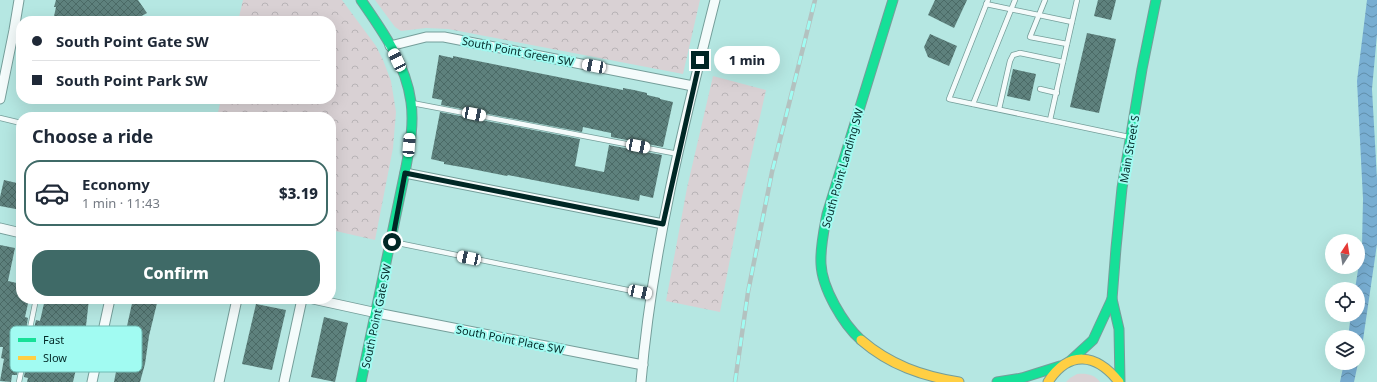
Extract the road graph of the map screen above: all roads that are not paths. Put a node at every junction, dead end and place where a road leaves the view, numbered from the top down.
1 (19, 0) edge
2 (360, 0) edge
3 (715, 0) edge
4 (893, 0) edge
5 (1015, 0) edge
6 (1045, 0) edge
7 (1077, 0) edge
8 (1156, 0) edge
9 (987, 2) edge
10 (1011, 10) junction
11 (1039, 15) junction
12 (16, 16) edge
13 (16, 18) edge
14 (1072, 22) junction
15 (1067, 44) junction
16 (390, 46) junction
17 (1063, 62) junction
18 (693, 86) junction
19 (1040, 90) dead end
20 (1056, 93) junction
21 (0, 100) edge
22 (411, 102) junction
23 (973, 104) junction
24 (999, 109) junction
25 (0, 118) edge
26 (1050, 120) junction
27 (16, 122) edge
28 (1131, 138) junction
29 (678, 154) junction
30 (405, 173) junction
31 (663, 224) junction
32 (0, 228) edge
33 (16, 232) edge
34 (392, 242) junction
35 (652, 295) junction
36 (1112, 299) junction
37 (35, 304) edge
38 (109, 304) edge
39 (237, 304) edge
40 (301, 304) edge
41 (336, 304) edge
42 (377, 313) junction
43 (30, 326) edge
44 (104, 326) edge
45 (1069, 362) junction
46 (642, 365) junction
47 (1060, 366) junction
48 (21, 372) edge
49 (94, 372) edge
50 (19, 382) edge
51 (92, 382) edge
52 (219, 382) edge
53 (284, 382) edge
54 (362, 382) edge
55 (641, 382) edge
56 (959, 382) edge
57 (997, 382) edge
58 (1048, 382) edge
59 (1119, 382) edge

1 - 12 street
2 - 16 main road, South Point Gate SW
3 - 18 street
4 - 56 main road, South Point Landing SW
5 - 10 lane
6 - 11 lane
7 - 14 lane
8 - 28 main road, Main Street S
9 - 10 lane
9 - 23 lane
10 - 11 lane
10 - 23 lane
11 - 14 lane
11 - 15 lane
13 - 21 street
14 - 15 lane
15 - 17 lane
16 - 18 street, South Point Green SW
16 - 22 main road, South Point Gate SW
17 - 20 lane
17 - 24 lane
18 - 29 street
19 - 20 lane
20 - 26 lane
22 - 29 lane
22 - 30 main road, South Point Gate SW
23 - 24 lane
24 - 26 lane
25 - 27 lane
26 - 28 lane
28 - 36 main road, Main Street S
29 - 31 street
30 - 31 street
30 - 34 main road, South Point Gate SW
31 - 35 street
32 - 33 street
34 - 35 lane
34 - 42 main road, South Point Gate SW
35 - 46 street
36 - 45 main road, Main Street S
36 - 59 main road, Main Street S
37 - 43 lane
38 - 44 street
39 - 52 street
40 - 53 street
41 - 42 street, South Point Place SW
42 - 46 street, South Point Place SW
42 - 54 main road, South Point Gate SW
45 - 47 main road
45 - 59 main road
46 - 55 street
47 - 57 main road
47 - 58 main road
48 - 50 lane
49 - 51 street

